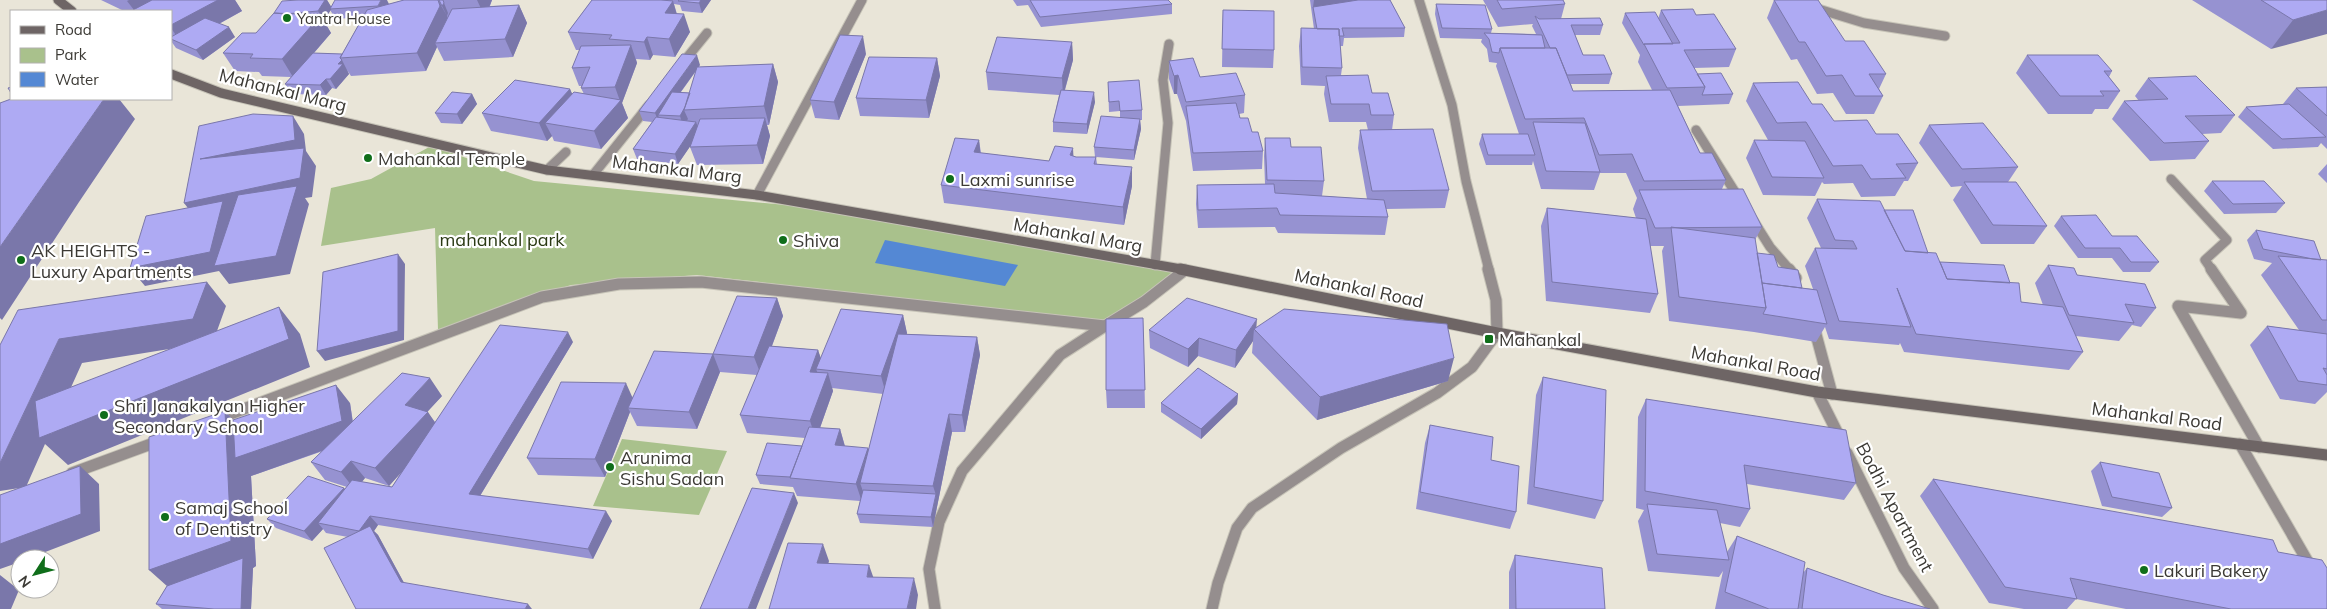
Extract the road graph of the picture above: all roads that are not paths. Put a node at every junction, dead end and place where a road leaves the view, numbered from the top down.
1 (58, 0) edge
2 (862, 0) edge
3 (1419, 0) edge
4 (1789, 0) edge
5 (71, 10) edge
6 (707, 33) dead end
7 (1945, 36) dead end
8 (1169, 44) dead end
9 (676, 70) edge
10 (172, 74) edge
11 (654, 98) edge
12 (1696, 130) dead end
13 (566, 152) dead end
14 (547, 170) junction
15 (593, 175) junction
16 (2171, 179) dead end
17 (757, 195) junction
18 (1155, 265) junction
19 (1185, 270) junction
20 (1801, 291) edge
21 (1810, 316) edge
22 (1105, 326) junction
23 (1497, 334) junction
24 (1816, 392) junction
25 (1832, 394) junction
26 (211, 421) edge
27 (174, 435) edge
28 (2240, 444) junction
29 (2259, 447) junction
30 (2327, 455) edge
31 (64, 476) edge
32 (2317, 579) edge
33 (935, 609) edge
34 (1212, 609) edge
35 (1933, 609) edge

1 - 5 main road
2 - 17 street
3 - 23 street
4 - 7 street
6 - 9 street
8 - 18 street
10 - 14 main road, Mahankal Marg
11 - 15 street
12 - 20 street
13 - 14 street
14 - 15 main road, Mahankal Marg
15 - 17 main road, Mahankal Marg
16 - 29 street
17 - 18 main road, Mahankal Marg
18 - 19 main road, Mahankal Marg
19 - 22 street
19 - 23 main road, Mahankal Road
21 - 25 street
22 - 26 street
22 - 33 street
23 - 24 main road, Mahankal Road
23 - 34 street
24 - 25 main road, Mahankal Road
24 - 35 street, Bodhi Apartment
25 - 28 main road, Mahankal Road
27 - 31 street
28 - 29 main road, Mahankal Road
28 - 32 street
29 - 30 main road, Mahankal Road

